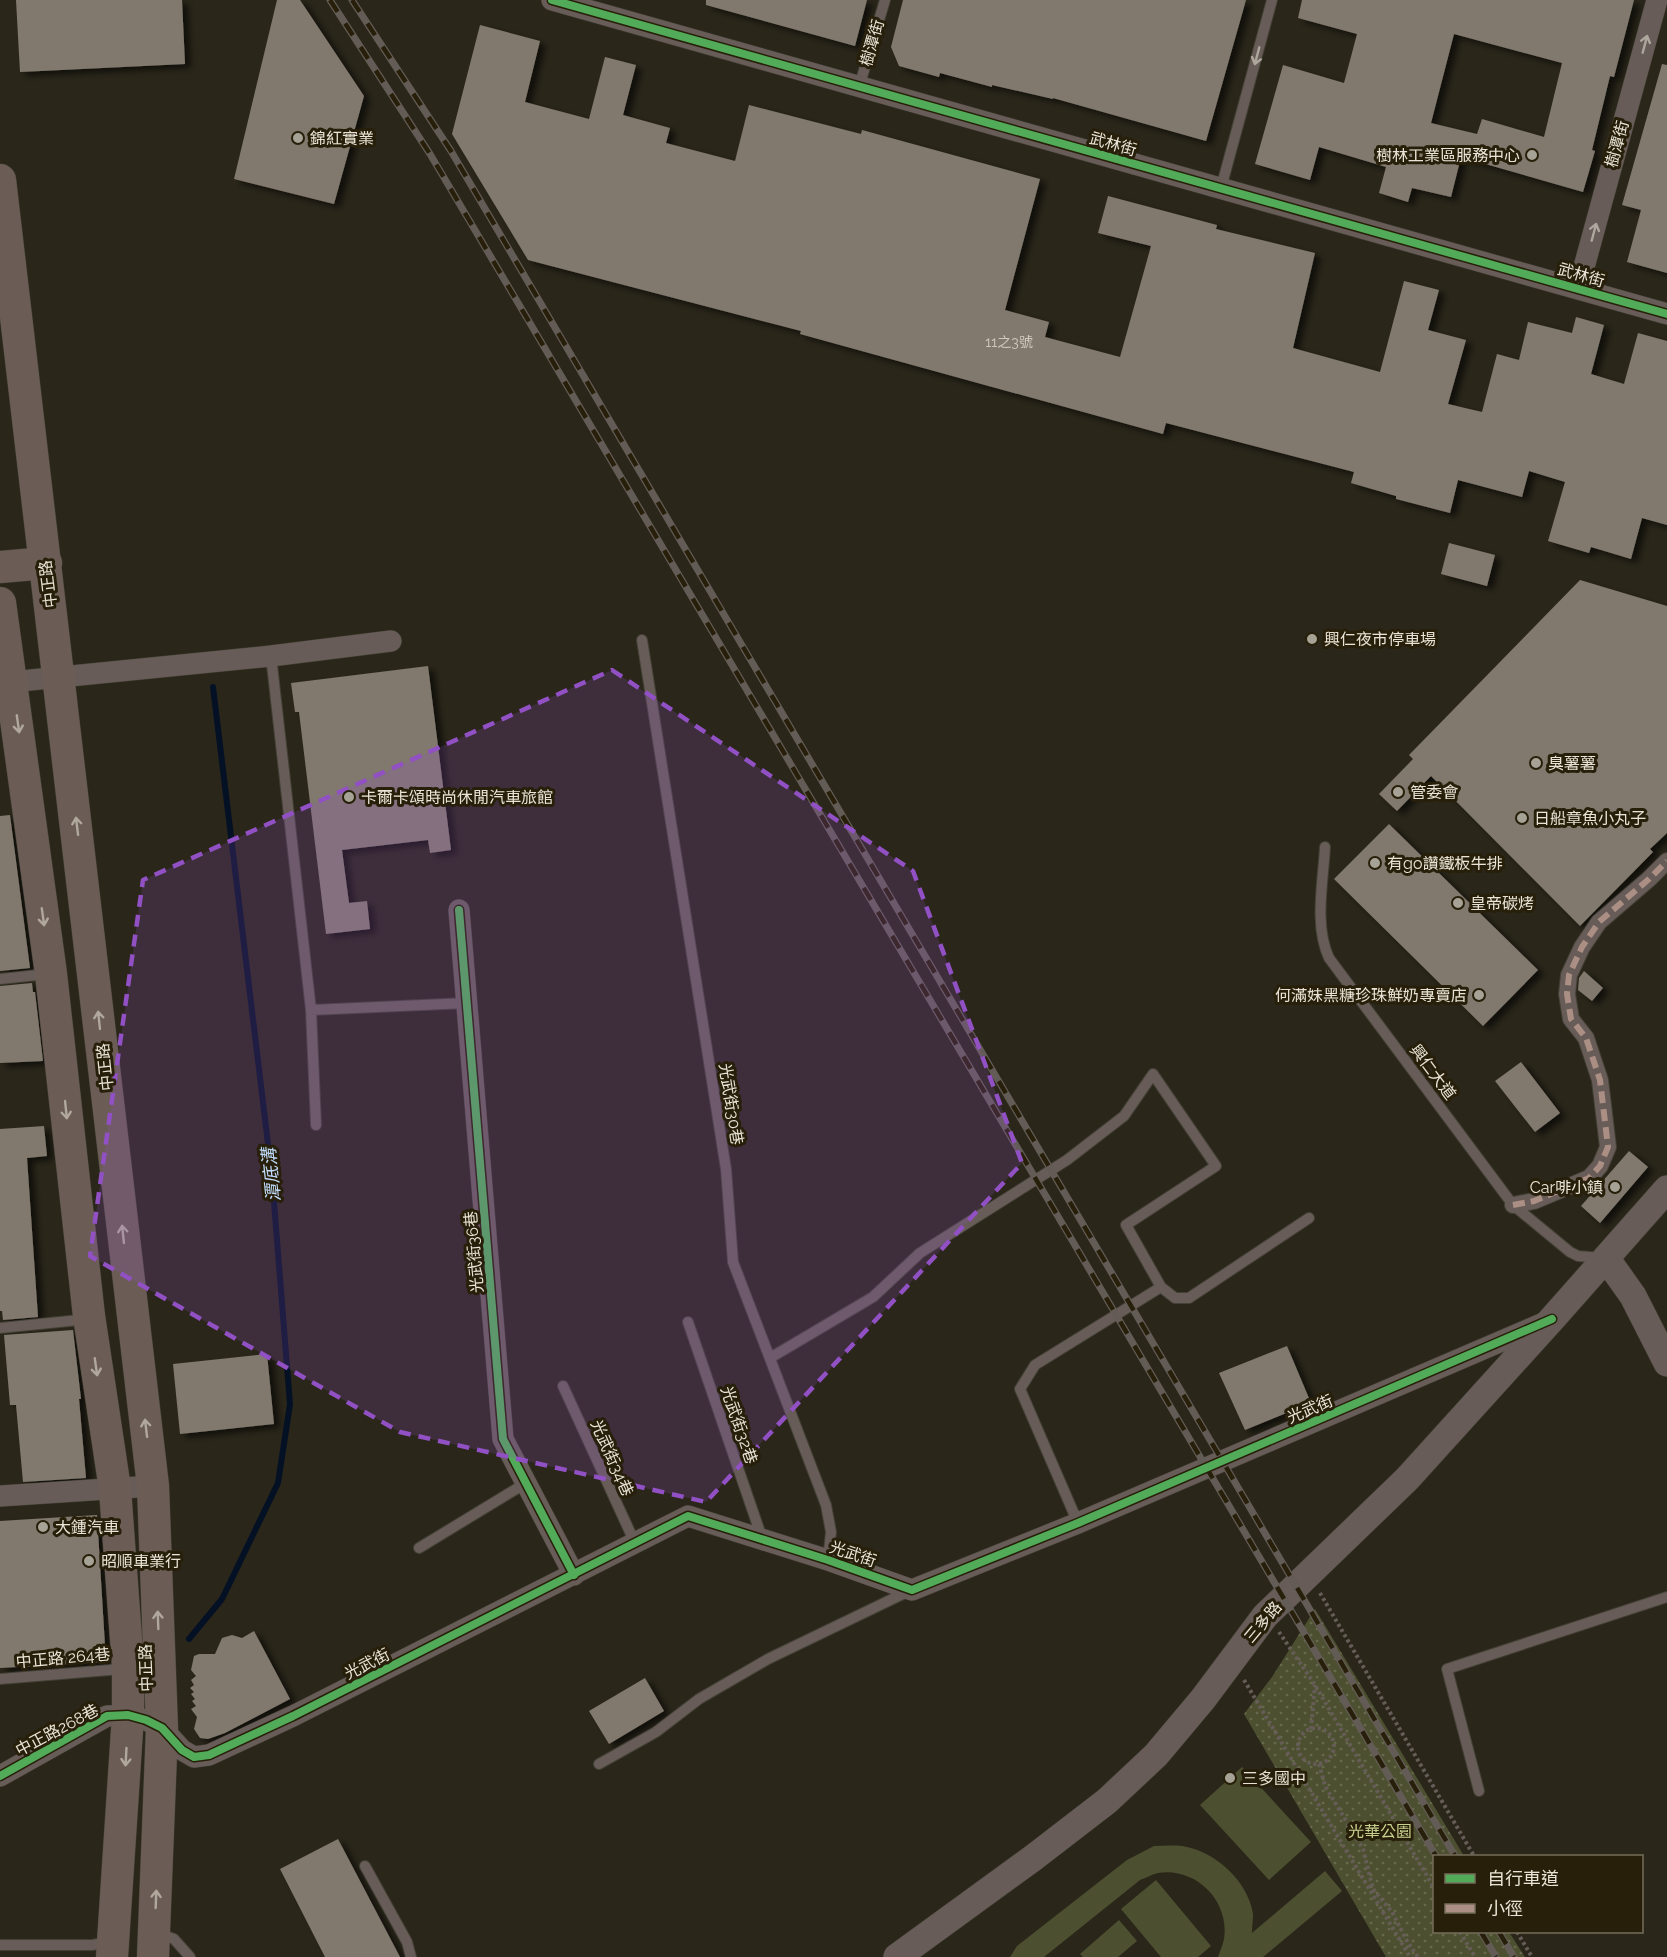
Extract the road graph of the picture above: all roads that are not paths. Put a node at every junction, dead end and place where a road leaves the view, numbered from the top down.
1 (552, 0) edge
2 (885, 0) edge
3 (1272, 0) edge
4 (1657, 0) edge
5 (860, 87) junction
6 (0, 180) edge
7 (1221, 188) junction
8 (1578, 289) junction
9 (1667, 314) edge
10 (46, 563) junction
11 (0, 567) edge
12 (0, 603) edge
13 (642, 640) dead end
14 (391, 641) dead end
15 (271, 656) junction
16 (59, 678) junction
17 (6, 682) edge
18 (1325, 847) dead end
19 (1667, 861) edge
20 (459, 910) dead end
21 (51, 974) junction
22 (0, 980) edge
23 (467, 1003) junction
24 (311, 1010) junction
25 (316, 1125) dead end
26 (1667, 1189) edge
27 (1513, 1205) junction
28 (1309, 1218) dead end
29 (1606, 1258) junction
30 (1161, 1287) junction
31 (89, 1316) junction
32 (1552, 1319) junction
33 (688, 1322) dead end
34 (0, 1328) edge
35 (770, 1358) junction
36 (1667, 1363) edge
37 (563, 1386) dead end
38 (526, 1483) junction
39 (153, 1486) junction
40 (115, 1489) junction
41 (0, 1496) edge
42 (1078, 1523) junction
43 (762, 1538) junction
44 (635, 1543) junction
45 (419, 1548) dead end
46 (828, 1560) junction
47 (574, 1575) junction
48 (912, 1590) junction
49 (1667, 1597) edge
50 (128, 1666) junction
51 (0, 1679) edge
52 (128, 1715) junction
53 (162, 1728) junction
54 (599, 1764) dead end
55 (0, 1776) edge
56 (1479, 1791) dead end
57 (365, 1866) dead end
58 (153, 1944) edge
59 (0, 1945) edge
60 (113, 1950) edge
61 (190, 1957) edge
62 (411, 1957) edge
63 (897, 1957) edge

1 - 5 street, 武林街
2 - 5 lane, 樹潭街
3 -> 7 lane
8 -> 4 street, 樹潭街
5 - 7 street, 武林街
6 - 10 main road, 中正路
7 - 8 street, 武林街
8 - 9 street, 武林街
10 - 11 main road
10 - 16 main road, 中正路
12 - 17 main road, 中正路
13 - 35 lane, 光武街30巷
14 - 15 street
15 - 16 street
15 - 24 lane
16 - 17 street
39 -> 16 main road, 中正路
17 -> 21 main road, 中正路
18 - 27 lane, 興仁大道
19 - 27 street
20 - 23 street, 光武街36巷
21 - 22 lane
21 -> 31 main road, 中正路
23 - 24 lane
23 - 38 street, 光武街36巷
24 - 25 lane
26 - 29 street, 三多路
27 - 29 lane, 興仁大道
28 - 30 lane
29 - 32 street, 三多路
29 - 36 street
30 - 35 lane
30 - 42 lane
31 - 34 lane
31 -> 40 main road, 中正路
32 - 42 street, 光武街
32 - 63 street, 三多路
33 - 43 lane, 光武街32巷
35 - 46 lane, 光武街30巷
37 - 44 lane, 光武街34巷
38 - 45 lane
38 - 47 street, 光武街36巷
39 - 40 street
53 -> 39 main road, 中正路
40 - 41 street
40 - 50 main road, 中正路
42 - 48 street, 光武街
43 - 44 street, 光武街
43 - 46 street, 光武街
44 - 47 street, 光武街
46 - 48 street, 光武街
47 - 53 street, 光武街
48 - 54 lane
49 - 56 lane
50 - 51 lane, 中正路 264巷
50 - 52 main road, 中正路
52 - 53 street
52 - 55 street, 中正路268巷
52 -> 60 main road, 中正路
58 -> 53 main road, 中正路
57 - 62 lane
58 - 61 lane
59 - 60 lane

